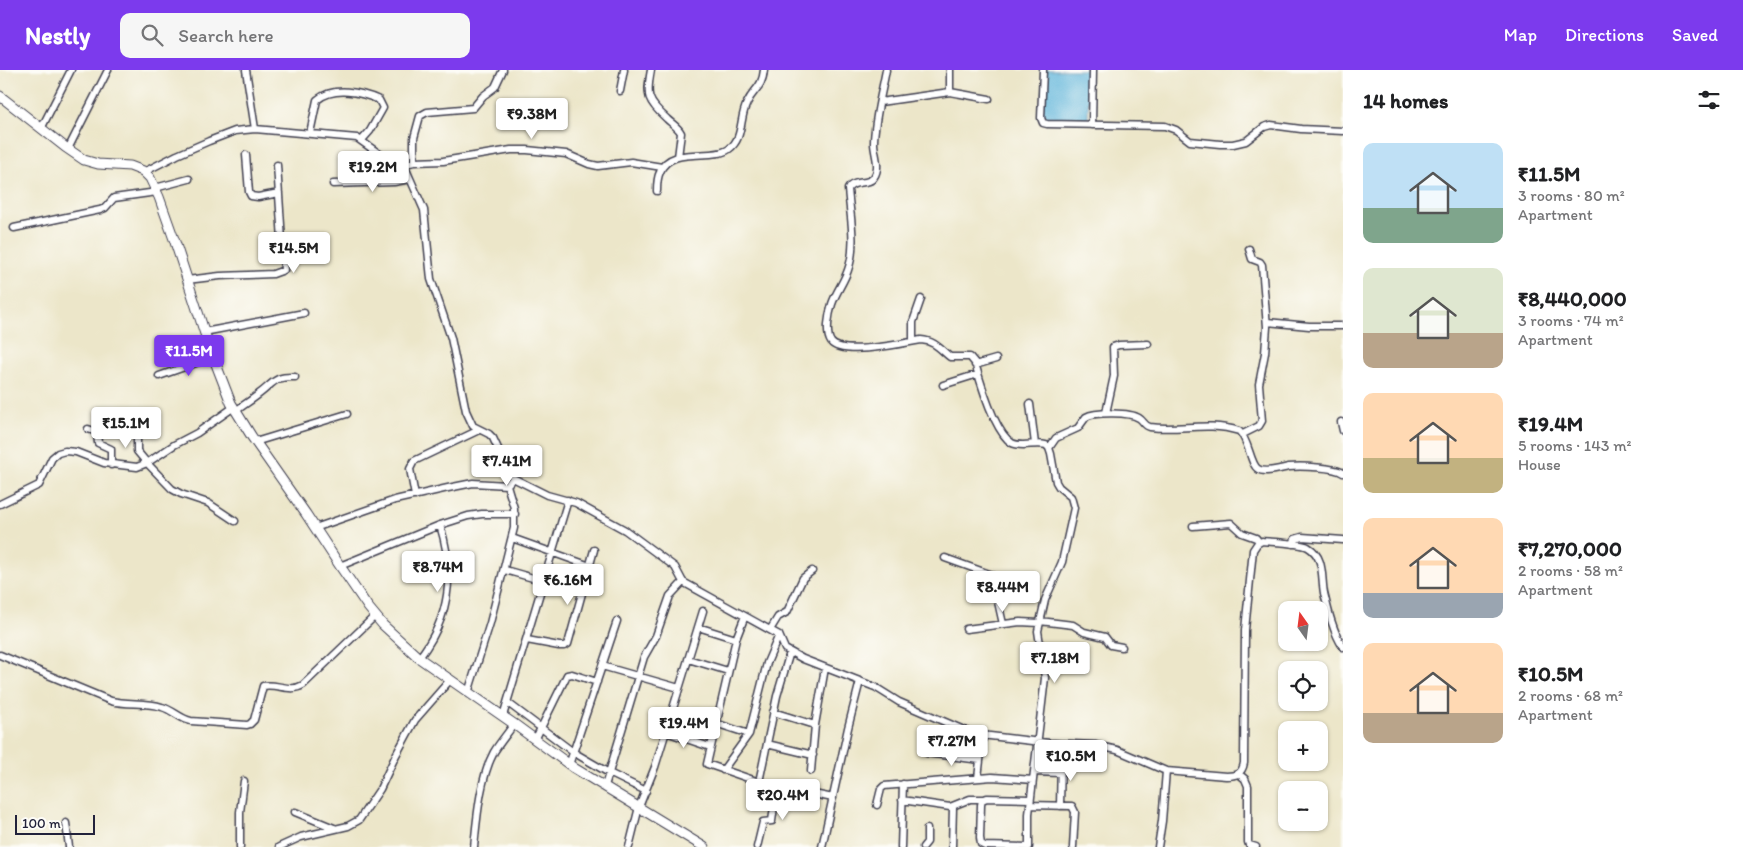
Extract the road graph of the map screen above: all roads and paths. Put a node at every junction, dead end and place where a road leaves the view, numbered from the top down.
1 (71, 70) edge
2 (108, 70) edge
3 (246, 70) edge
4 (503, 70) edge
5 (624, 70) edge
6 (651, 70) edge
7 (764, 70) edge
8 (886, 70) edge
9 (950, 70) edge
10 (1043, 70) edge
11 (1093, 70) edge
12 (620, 91) dead end
13 (950, 92) junction
14 (0, 96) edge
15 (989, 99) dead end
16 (880, 102) junction
17 (1092, 125) junction
18 (42, 127) junction
19 (255, 129) junction
20 (1343, 132) edge
21 (310, 133) junction
22 (362, 140) junction
23 (68, 148) junction
24 (246, 155) dead end
25 (678, 157) junction
26 (414, 162) junction
27 (277, 165) dead end
28 (402, 165) junction
29 (662, 167) junction
30 (144, 172) junction
31 (189, 179) dead end
32 (410, 179) junction
33 (333, 184) dead end
34 (156, 190) junction
35 (657, 191) dead end
36 (279, 193) junction
37 (14, 228) dead end
38 (1249, 249) dead end
39 (187, 280) junction
40 (921, 299) dead end
41 (304, 312) dead end
42 (1267, 322) junction
43 (1343, 326) edge
44 (204, 332) junction
45 (913, 341) junction
46 (1148, 344) dead end
47 (213, 357) junction
48 (996, 358) dead end
49 (976, 365) junction
50 (978, 374) junction
51 (159, 376) dead end
52 (295, 377) dead end
53 (943, 385) dead end
54 (1030, 404) dead end
55 (235, 409) junction
56 (1106, 413) junction
57 (347, 414) dead end
58 (1341, 422) dead end
59 (137, 425) dead end
60 (88, 428) dead end
61 (479, 430) junction
62 (1343, 431) edge
63 (1242, 434) junction
64 (255, 442) junction
65 (1034, 444) junction
66 (1050, 448) junction
67 (147, 463) junction
68 (111, 465) junction
69 (1343, 473) edge
70 (513, 478) junction
71 (507, 485) junction
72 (415, 496) junction
73 (568, 500) junction
74 (0, 504) edge
75 (514, 514) junction
76 (235, 521) dead end
77 (440, 525) junction
78 (1193, 526) dead end
79 (315, 528) junction
80 (512, 538) junction
81 (1343, 540) edge
82 (1259, 542) junction
83 (1293, 544) junction
84 (594, 550) dead end
85 (552, 552) junction
86 (945, 558) dead end
87 (340, 566) junction
88 (590, 566) junction
89 (505, 570) junction
90 (812, 570) dead end
91 (543, 581) junction
92 (683, 582) junction
93 (582, 592) junction
94 (703, 611) dead end
95 (375, 616) junction
96 (745, 616) junction
97 (617, 621) dead end
98 (1039, 622) junction
99 (1003, 624) junction
100 (698, 628) junction
101 (966, 629) dead end
102 (770, 630) junction
103 (779, 635) junction
104 (736, 639) junction
105 (527, 640) junction
106 (1122, 647) dead end
107 (1343, 647) edge
108 (790, 652) junction
109 (0, 655) edge
110 (419, 658) junction
111 (688, 659) junction
112 (602, 666) junction
113 (824, 668) junction
114 (728, 672) junction
115 (638, 676) junction
116 (450, 680) junction
117 (860, 681) junction
118 (597, 682) junction
119 (679, 688) junction
120 (468, 692) junction
121 (508, 702) junction
122 (773, 712) junction
123 (503, 716) junction
124 (715, 723) junction
125 (514, 724) junction
126 (816, 725) junction
127 (541, 728) junction
128 (666, 732) junction
129 (749, 734) junction
130 (983, 736) junction
131 (535, 740) junction
132 (1037, 741) junction
133 (766, 744) junction
134 (710, 747) junction
135 (574, 752) junction
136 (927, 753) dead end
137 (813, 755) junction
138 (1061, 758) dead end
139 (980, 760) junction
140 (569, 764) junction
141 (723, 770) junction
142 (1166, 770) junction
143 (811, 771) dead end
144 (1034, 772) junction
145 (1060, 772) junction
146 (609, 773) junction
147 (1239, 774) junction
148 (978, 778) junction
149 (1033, 780) junction
150 (244, 781) dead end
151 (758, 782) junction
152 (903, 784) junction
153 (605, 786) junction
154 (777, 786) junction
155 (646, 791) junction
156 (833, 798) junction
157 (984, 798) junction
158 (902, 800) junction
159 (1030, 802) junction
160 (877, 805) dead end
161 (952, 806) junction
162 (1060, 806) junction
163 (639, 808) junction
164 (295, 812) dead end
165 (66, 823) dead end
166 (334, 828) junction
167 (927, 829) dead end
168 (69, 847) edge
169 (240, 847) edge
170 (279, 847) edge
171 (474, 847) edge
172 (630, 847) edge
173 (704, 847) edge
174 (757, 847) edge
175 (822, 847) edge
176 (901, 847) edge
177 (923, 847) edge
178 (952, 847) edge
179 (1073, 847) edge
180 (1158, 847) edge
181 (1256, 847) edge

1 - 18 street
2 - 23 street
3 - 19 street
4 - 26 street
5 - 12 street
6 - 25 street
7 - 25 street
8 - 16 street
9 - 13 street
10 - 17 street
11 - 17 street
13 - 15 street
13 - 16 street
14 - 18 street
16 - 45 street
17 - 20 street
18 - 23 street
19 - 21 street
19 - 30 street
21 - 22 street
21 - 22 street
22 - 28 street
23 - 30 street
24 - 36 street
25 - 29 street
26 - 28 street
26 - 29 street
27 - 36 street
28 - 32 street
29 - 35 street
30 - 34 street
31 - 34 street
32 - 33 street
32 - 61 street
34 - 37 street
34 - 39 street
36 - 39 street
38 - 42 street
39 - 44 street
40 - 45 street
41 - 44 street
42 - 43 street
42 - 63 street
44 - 47 street
45 - 49 street
46 - 56 street
47 - 51 street
47 - 55 street
48 - 49 street
49 - 50 street
50 - 53 street
50 - 65 street
52 - 55 street
54 - 65 street
55 - 64 street
55 - 67 street
56 - 63 street
56 - 66 street
57 - 64 street
58 - 62 street
59 - 67 street
60 - 68 street
61 - 70 street
61 - 72 street
63 - 69 street
64 - 79 street
65 - 66 street
66 - 98 street
67 - 68 street
67 - 76 street
68 - 74 street
70 - 71 street
70 - 73 street
71 - 72 street
71 - 75 street
72 - 79 street
73 - 85 street
73 - 92 street
75 - 77 street
75 - 80 street
77 - 87 street
77 - 110 street
78 - 82 street
79 - 87 street
80 - 85 street
80 - 89 street
81 - 83 street
82 - 83 street
82 - 147 street
83 - 107 street
84 - 88 street
85 - 88 street
85 - 91 street
86 - 99 street
87 - 95 street
88 - 93 street
89 - 91 street
89 - 120 street
90 - 102 street
91 - 93 street
91 - 105 street
92 - 96 street
92 - 115 street
93 - 105 street
94 - 100 street
95 - 109 street
95 - 110 street
96 - 102 street
96 - 104 street
97 - 112 street
98 - 99 street
98 - 106 street
98 - 132 street
99 - 101 street
100 - 104 street
100 - 111 street
102 - 103 street
103 - 108 street
103 - 129 street
104 - 114 street
105 - 121 street
108 - 113 street
108 - 122 street
110 - 116 street
111 - 114 street
111 - 119 street
112 - 115 street
112 - 118 street
113 - 117 street
113 - 126 street
114 - 124 street
115 - 119 street
115 - 146 street
116 - 120 street
116 - 166 street
117 - 130 street
117 - 156 street
118 - 127 street
118 - 135 street
119 - 128 street
120 - 123 street
121 - 123 street
121 - 127 street
122 - 126 street
122 - 133 street
123 - 125 street
124 - 129 street
124 - 134 street
125 - 131 street
125 - 171 street
126 - 137 street
127 - 131 street
127 - 135 street
128 - 134 street
128 - 155 street
129 - 141 street
130 - 132 street
130 - 139 street
131 - 140 street
132 - 142 street
132 - 144 street
133 - 137 street
133 - 151 street
134 - 141 street
135 - 140 street
135 - 146 street
136 - 139 street
137 - 143 street
138 - 145 street
139 - 148 street
140 - 153 street
141 - 151 street
142 - 147 street
142 - 180 street
144 - 145 street
144 - 149 street
145 - 162 street
146 - 153 street
146 - 155 street
147 - 181 street
148 - 149 street
148 - 152 street
149 - 159 street
150 - 169 street
151 - 154 street
152 - 158 street
152 - 160 street
153 - 163 street
154 - 156 street
154 - 174 street
155 - 163 street
156 - 175 street
157 - 159 street
157 - 159 street
157 - 161 street
158 - 161 street
158 - 176 street
159 - 162 street
161 - 178 street
162 - 179 street
163 - 172 street
163 - 173 street
164 - 166 street
165 - 168 street
166 - 170 street
167 - 177 street

